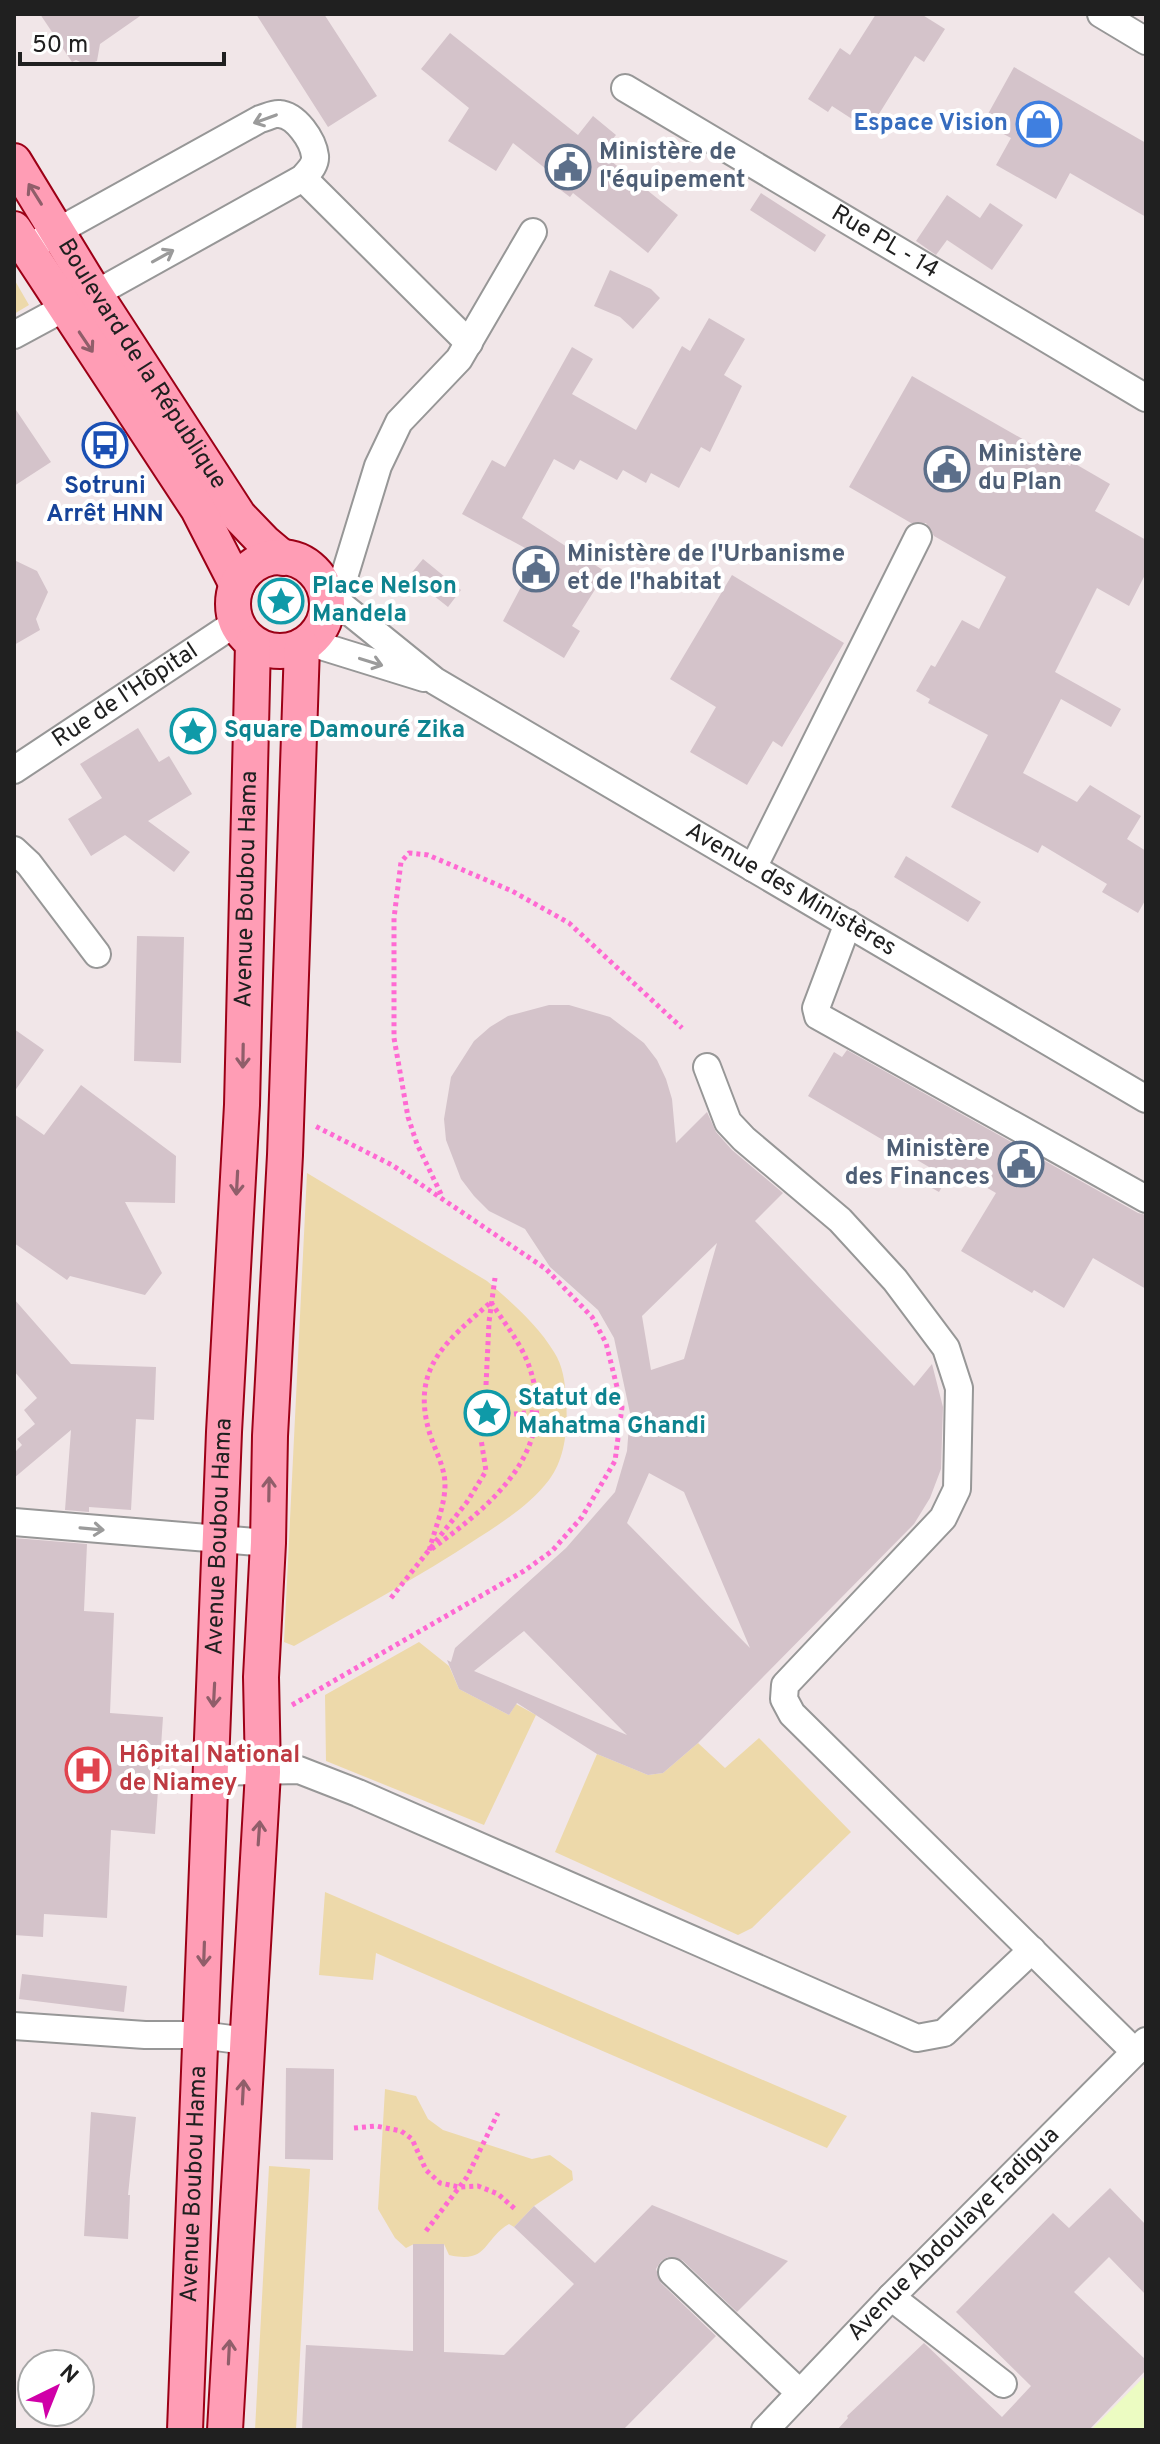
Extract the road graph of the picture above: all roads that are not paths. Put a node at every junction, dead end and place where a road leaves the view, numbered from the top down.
1 (1101, 14) edge
2 (1146, 41) edge
3 (625, 88) dead end
4 (14, 161) edge
5 (303, 178) junction
6 (58, 231) junction
7 (533, 232) dead end
8 (20, 239) edge
9 (95, 294) junction
10 (64, 308) junction
11 (14, 335) edge
12 (469, 343) junction
13 (1146, 398) edge
14 (918, 537) dead end
15 (283, 558) junction
16 (237, 585) junction
17 (331, 596) junction
18 (245, 632) junction
19 (305, 644) junction
20 (435, 681) junction
21 (14, 770) edge
22 (14, 850) edge
23 (753, 868) junction
24 (848, 923) junction
25 (97, 954) dead end
26 (707, 1067) dead end
27 (1146, 1099) edge
28 (1146, 1199) edge
29 (14, 1522) edge
30 (221, 1541) junction
31 (268, 1543) junction
32 (211, 1772) junction
33 (263, 1772) junction
34 (1032, 1950) junction
35 (14, 2026) edge
36 (201, 2035) junction
37 (246, 2041) junction
38 (1141, 2046) edge
39 (672, 2272) dead end
40 (891, 2297) junction
41 (1003, 2384) dead end
42 (800, 2393) junction
43 (185, 2430) edge
44 (225, 2430) edge
45 (765, 2430) edge

1 - 2 street
3 - 13 street, Rue PL - 14
6 -> 4 main road, Boulevard de la République
5 -> 6 street
9 -> 5 street
5 - 12 street
6 - 8 street
6 - 9 main road, Boulevard de la République
7 - 12 street
8 - 10 main road, Boulevard de la République
9 - 10 street
9 - 15 main road, Boulevard de la République
10 - 11 street
10 -> 16 main road, Boulevard de la République
12 - 17 street
14 - 23 street
15 - 16 main road
15 - 17 main road
16 - 18 main road
17 - 19 main road
17 - 20 street, Avenue des Ministères
18 - 19 main road
18 - 21 street, Rue de l'Hôpital
18 -> 30 main road, Avenue Boubou Hama
19 -> 20 street, Avenue des Ministères
31 -> 19 main road, Avenue Boubou Hama
20 - 23 street, Avenue des Ministères
22 - 25 street
23 - 24 street, Avenue des Ministères
24 - 27 street, Avenue des Ministères
24 - 28 street
26 - 34 street
29 -> 30 street
30 - 31 street
30 -> 32 main road, Avenue Boubou Hama
31 - 33 main road, Avenue Boubou Hama
32 - 33 street
32 -> 36 main road, Avenue Boubou Hama
33 - 34 street
37 -> 33 main road, Avenue Boubou Hama
34 - 38 street
35 - 36 street
36 - 37 street
36 - 43 main road, Avenue Boubou Hama
44 -> 37 main road, Avenue Boubou Hama
38 - 40 street, Avenue Abdoulaye Fadigua
39 - 42 street
40 - 41 street
40 - 42 street, Avenue Abdoulaye Fadigua
42 - 45 street, Avenue Abdoulaye Fadigua

